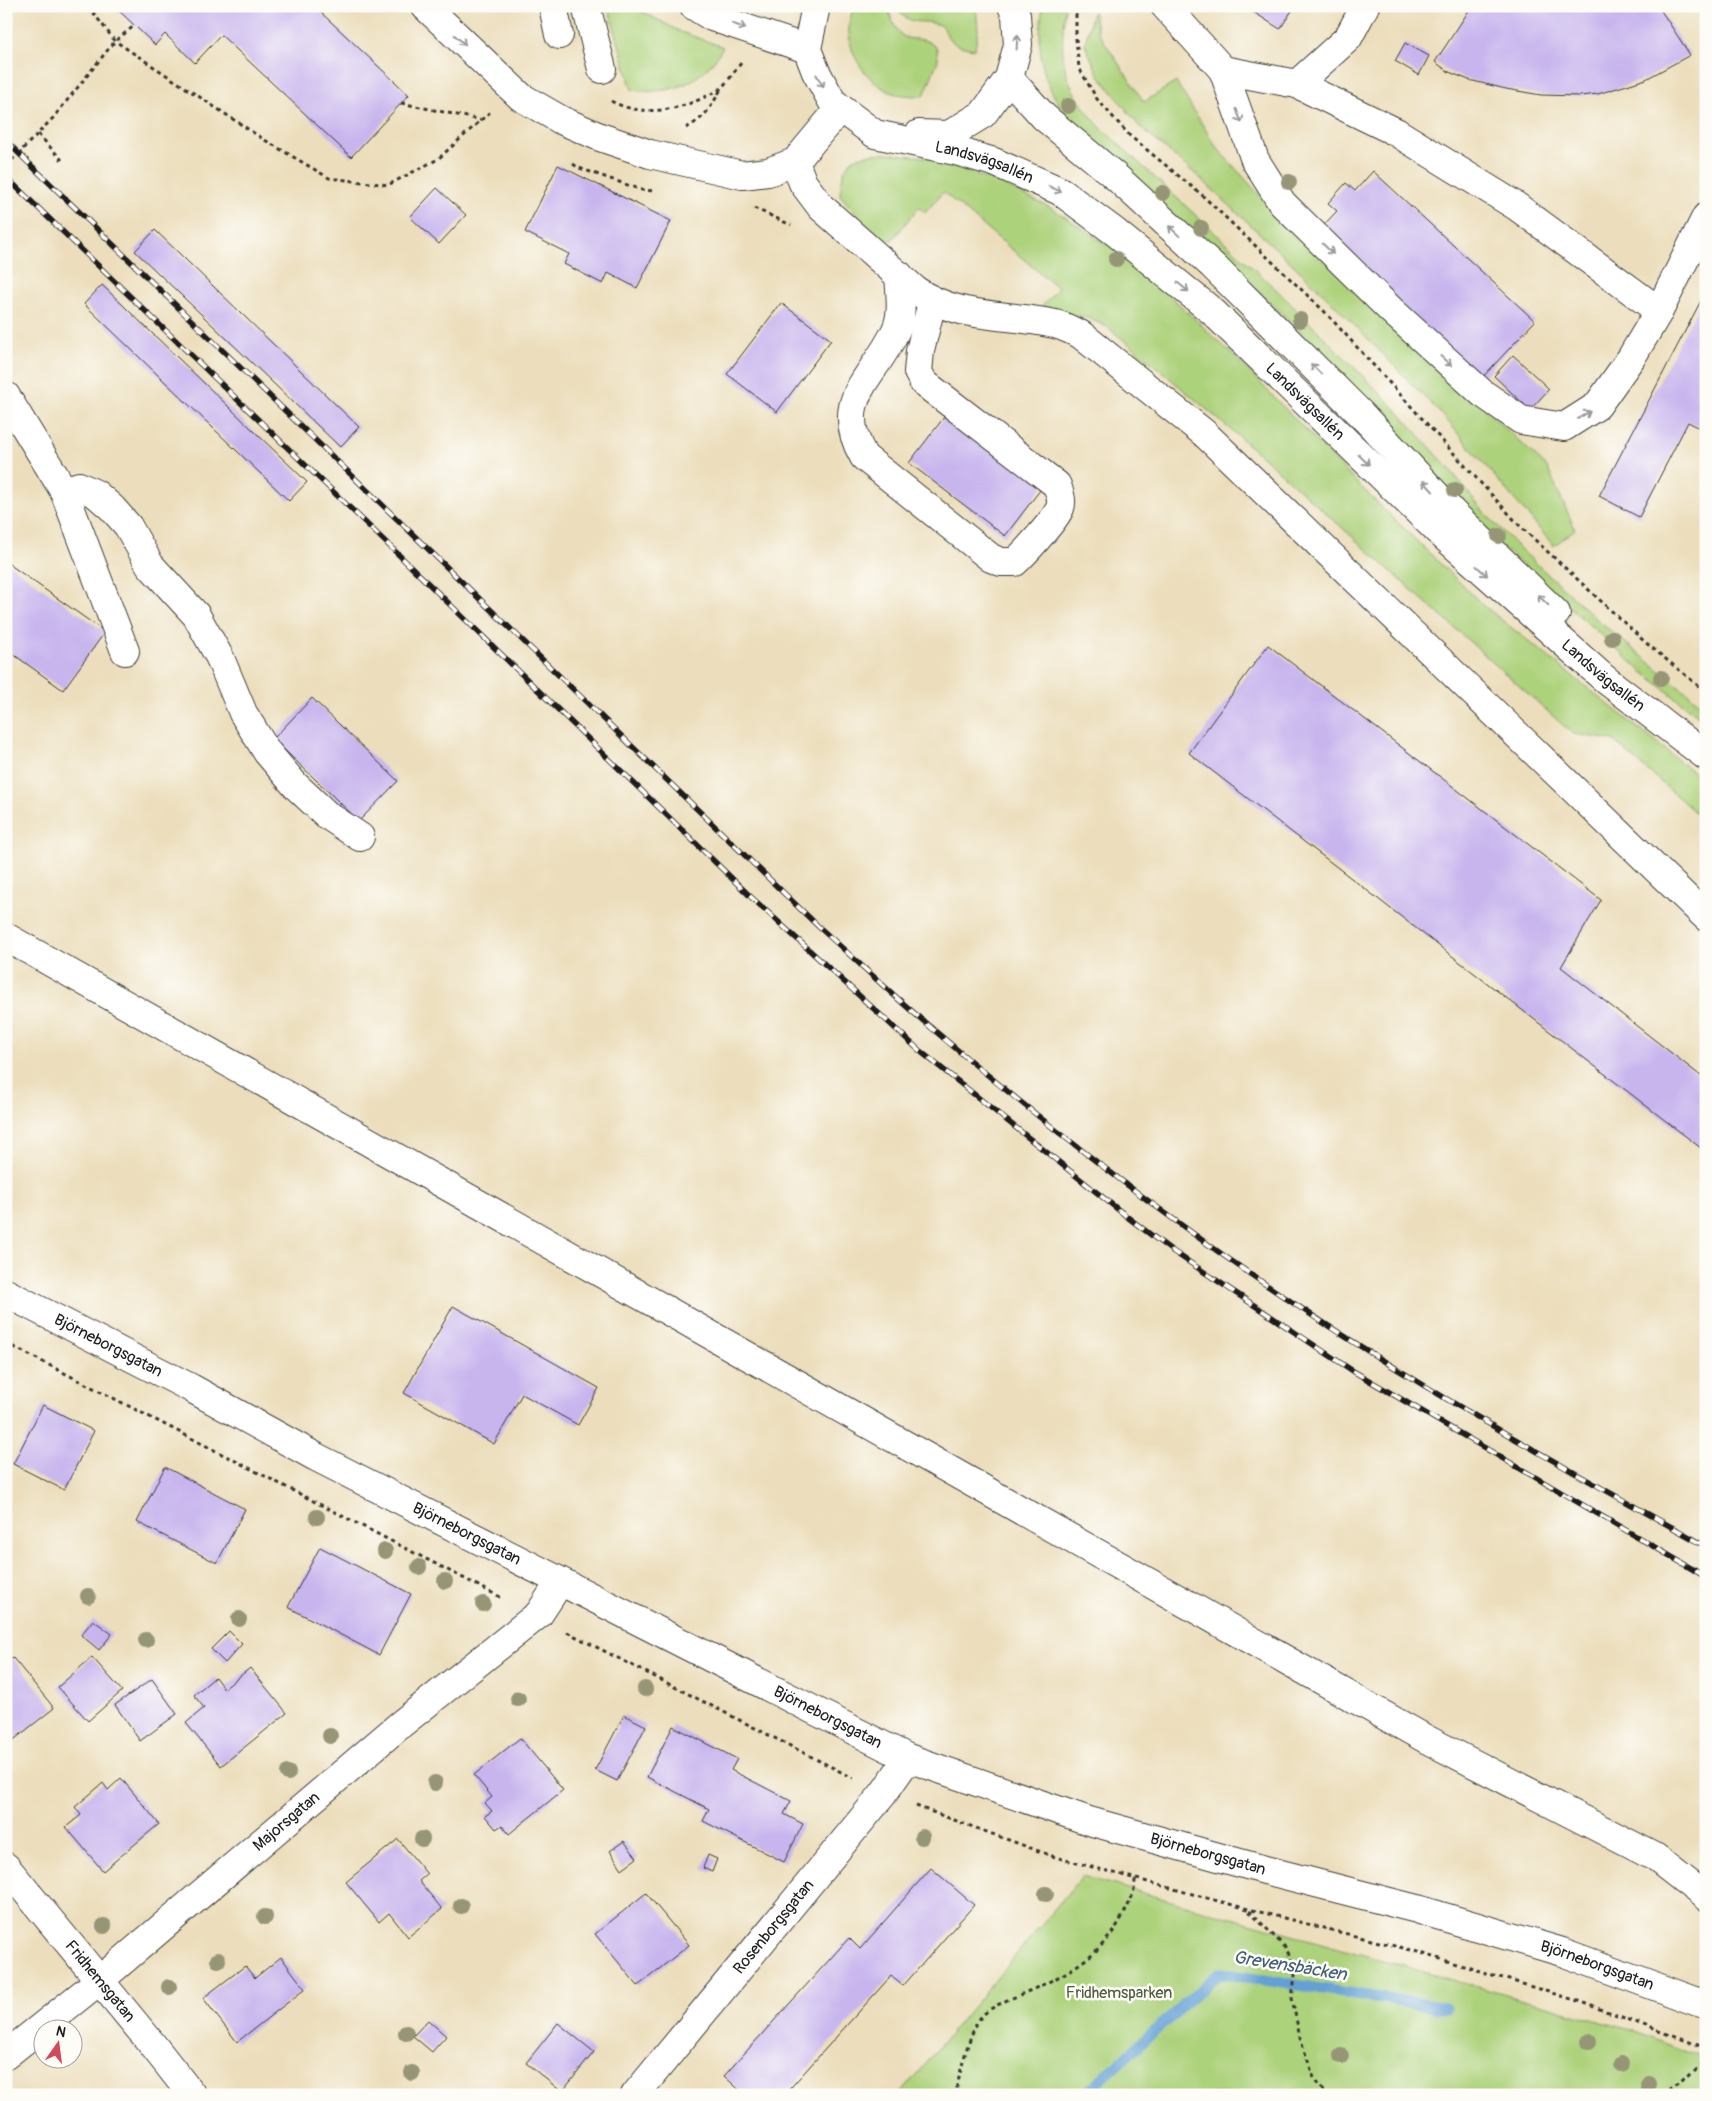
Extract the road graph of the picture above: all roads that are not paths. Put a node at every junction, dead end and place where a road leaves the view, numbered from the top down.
1 (425, 6) edge
2 (553, 6) edge
3 (586, 6) edge
4 (694, 6) edge
5 (816, 6) edge
6 (1165, 6) edge
7 (1365, 6) edge
8 (1016, 9) edge
9 (559, 35) dead end
10 (806, 49) junction
11 (602, 69) dead end
12 (1223, 70) junction
13 (1009, 78) junction
14 (1297, 84) junction
15 (840, 108) junction
16 (875, 134) junction
17 (795, 162) junction
18 (1706, 217) edge
19 (899, 276) junction
20 (932, 302) junction
21 (1659, 311) junction
22 (6, 396) edge
23 (64, 491) junction
24 (125, 650) dead end
25 (1698, 750) edge
26 (360, 837) dead end
27 (1680, 892) junction
28 (1706, 902) edge
29 (1706, 917) edge
30 (6, 937) edge
31 (6, 1293) edge
32 (560, 1582) junction
33 (908, 1758) junction
34 (6, 1868) edge
35 (1706, 1897) edge
36 (100, 1980) junction
37 (1706, 2005) edge
38 (6, 2055) edge
39 (192, 2095) edge
40 (635, 2095) edge

1 -> 17 main road
2 - 9 main road
3 - 11 main road
4 -> 10 main road
5 - 10 main road
6 - 12 main road
7 - 14 main road
13 -> 8 main road, Landsvägsallén
10 -> 15 main road, Landsvägsallén
12 - 14 main road
12 -> 21 main road
13 - 16 main road, Landsvägsallén
25 -> 13 main road, Landsvägsallén
14 - 21 main road
15 - 16 main road, Landsvägsallén
15 - 17 main road
16 -> 25 main road, Landsvägsallén
17 - 19 main road
18 - 21 main road
19 - 20 main road
19 - 20 main road
20 - 27 main road
22 - 23 main road
23 - 24 main road
23 - 26 main road
27 - 28 main road
27 - 29 main road
30 - 35 main road
31 - 32 main road, Björneborgsgatan
32 - 33 main road, Björneborgsgatan
32 - 36 main road, Majorsgatan
33 - 37 main road, Björneborgsgatan
33 - 40 main road, Rosenborgsgatan
34 - 36 main road, Fridhemsgatan
36 - 38 main road, Majorsgatan
36 - 39 main road, Fridhemsgatan

